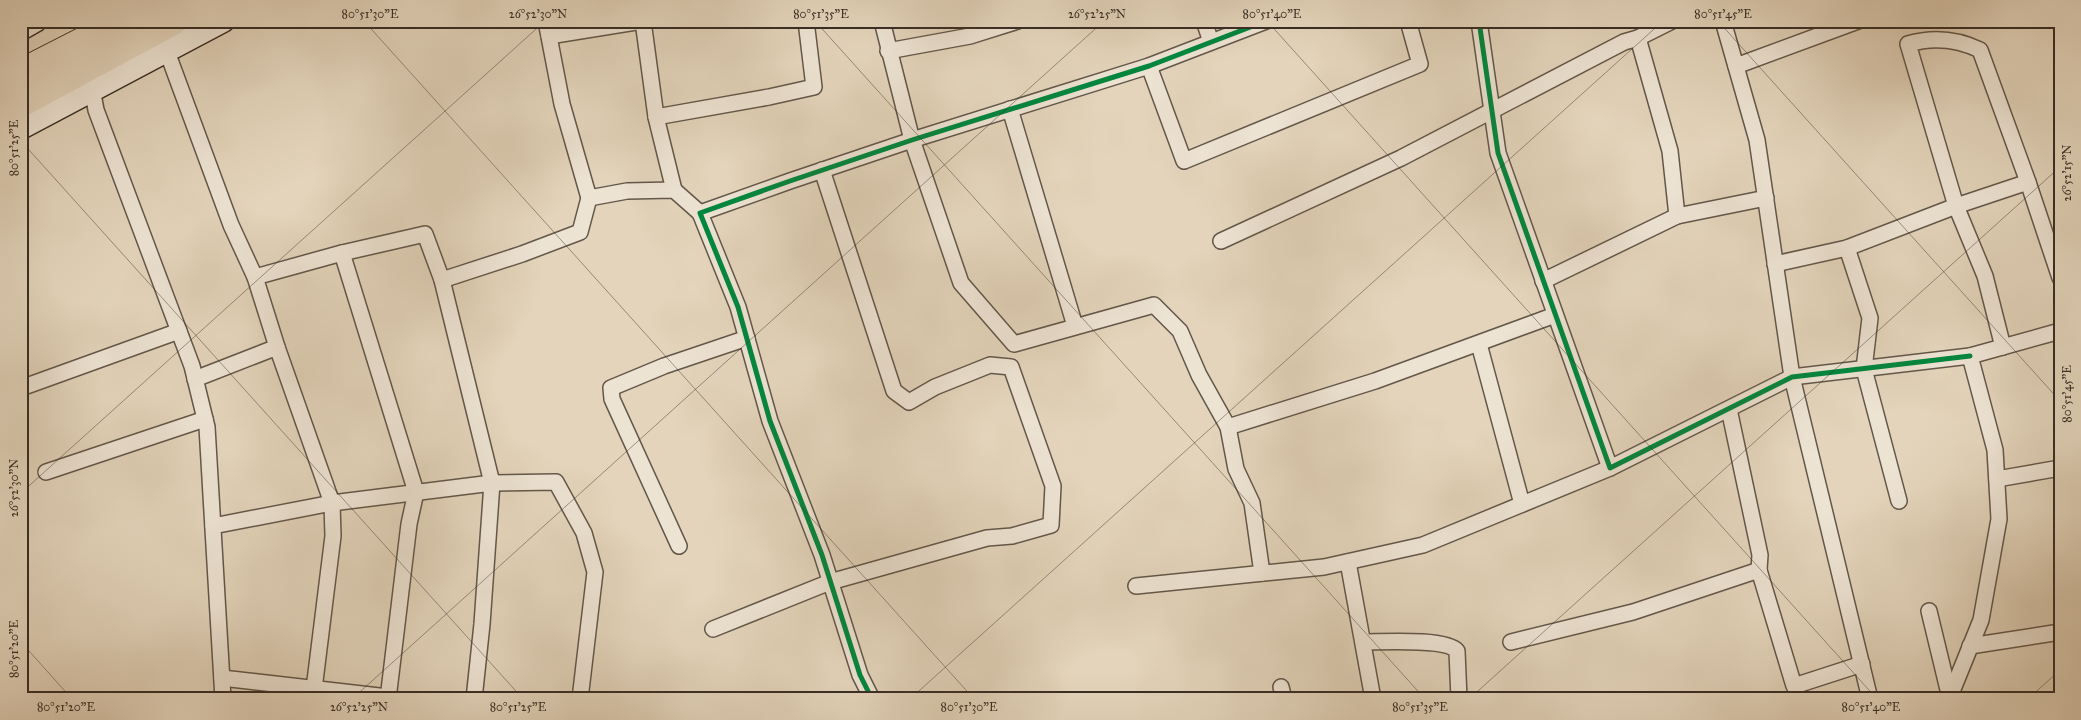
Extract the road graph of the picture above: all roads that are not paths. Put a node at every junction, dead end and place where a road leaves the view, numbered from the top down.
1 (36, 21) edge
2 (122, 21) edge
3 (173, 21) edge
4 (182, 21) edge
5 (223, 21) edge
6 (546, 21) edge
7 (643, 21) edge
8 (806, 21) edge
9 (882, 21) edge
10 (1018, 21) edge
11 (1204, 21) edge
12 (1266, 21) edge
13 (1408, 21) edge
14 (1479, 21) edge
15 (1672, 21) edge
16 (1723, 21) edge
17 (1858, 21) edge
18 (21, 29) edge
19 (549, 36) junction
20 (1638, 38) junction
21 (1211, 42) junction
22 (173, 48) junction
23 (888, 52) junction
24 (1149, 66) junction
25 (1736, 66) junction
26 (21, 73) edge
27 (90, 79) junction
28 (21, 103) edge
29 (1010, 109) junction
30 (1491, 109) junction
31 (656, 117) junction
32 (21, 128) edge
33 (912, 140) junction
34 (822, 170) junction
35 (2028, 182) junction
36 (674, 190) junction
37 (589, 198) junction
38 (1766, 198) junction
39 (1956, 206) junction
40 (700, 213) junction
41 (1677, 216) junction
42 (1221, 241) dead end
43 (1848, 248) junction
44 (342, 253) junction
45 (1775, 264) junction
46 (255, 277) junction
47 (2060, 278) edge
48 (442, 280) junction
49 (1543, 281) junction
50 (1555, 315) junction
51 (1075, 326) junction
52 (179, 331) junction
53 (2060, 331) edge
54 (747, 338) junction
55 (1479, 344) junction
56 (277, 346) junction
57 (2003, 347) junction
58 (1970, 356) junction
59 (1864, 368) junction
60 (1792, 378) junction
61 (195, 379) junction
62 (21, 388) edge
63 (1729, 409) junction
64 (205, 418) junction
65 (1228, 427) junction
66 (1610, 468) junction
67 (2060, 468) edge
68 (46, 472) dead end
69 (1997, 479) junction
70 (492, 483) junction
71 (416, 492) junction
72 (1899, 501) dead end
73 (332, 503) junction
74 (1522, 504) junction
75 (213, 526) junction
76 (679, 546) dead end
77 (1348, 562) junction
78 (1759, 570) junction
79 (1262, 573) junction
80 (830, 582) junction
81 (1136, 586) dead end
82 (1929, 611) dead end
83 (713, 629) dead end
84 (2060, 632) edge
85 (1363, 642) junction
86 (1511, 642) dead end
87 (1970, 646) junction
88 (1862, 664) junction
89 (222, 678) junction
90 (314, 689) junction
91 (867, 697) edge
92 (388, 698) edge
93 (1950, 698) edge
94 (223, 699) edge
95 (474, 699) edge
96 (580, 699) edge
97 (1373, 699) edge
98 (1459, 699) edge
99 (1870, 699) edge

1 - 18 street
2 - 26 highway
3 - 27 highway
4 - 22 street
5 - 22 street
6 - 19 street
7 - 19 street
7 - 31 street
8 - 31 street
9 - 23 street
10 - 23 street
11 - 21 street
12 - 21 street
13 - 24 street
14 - 30 street
15 - 20 street
16 - 25 street
17 - 25 street
19 - 37 street
20 - 30 street
20 - 41 street
21 - 24 street
22 - 27 street
22 - 46 street
23 - 33 street
24 - 29 street
25 - 38 street
27 - 28 highway
27 - 32 street
27 - 52 street
29 - 33 street
29 - 51 street
30 - 42 street
30 - 49 street
31 - 36 street
33 - 34 street
33 - 51 street
34 - 40 street
34 - 80 street
35 - 39 street
35 - 39 street
35 - 47 street
36 - 37 street
36 - 40 street
37 - 48 street
38 - 41 street
38 - 45 street
39 - 43 street
39 - 57 street
40 - 54 street
41 - 49 street
43 - 45 street
43 - 59 street
44 - 46 street
44 - 48 street
44 - 71 street
45 - 60 street
46 - 56 street
48 - 70 street
49 - 50 street
50 - 55 street
50 - 66 street
51 - 65 street
52 - 61 street
52 - 62 street
53 - 57 street
54 - 76 street
54 - 80 street
55 - 65 street
55 - 74 street
56 - 61 street
56 - 73 street
57 - 58 street
58 - 59 street
58 - 69 street
59 - 60 street
59 - 72 street
60 - 63 street
60 - 88 street
61 - 64 street
63 - 66 street
63 - 78 street
64 - 68 street
64 - 75 street
65 - 79 street
66 - 74 street
67 - 69 street
69 - 87 street
70 - 71 street
70 - 95 street
70 - 96 street
71 - 73 street
71 - 92 street
73 - 75 street
73 - 90 street
74 - 77 street
75 - 89 street
77 - 79 street
77 - 85 street
78 - 86 street
78 - 88 street
79 - 81 street
80 - 83 street
80 - 91 street
82 - 93 street
84 - 87 street
85 - 97 street
85 - 98 street
87 - 93 street
88 - 99 street
89 - 90 street
89 - 94 street
90 - 92 street

